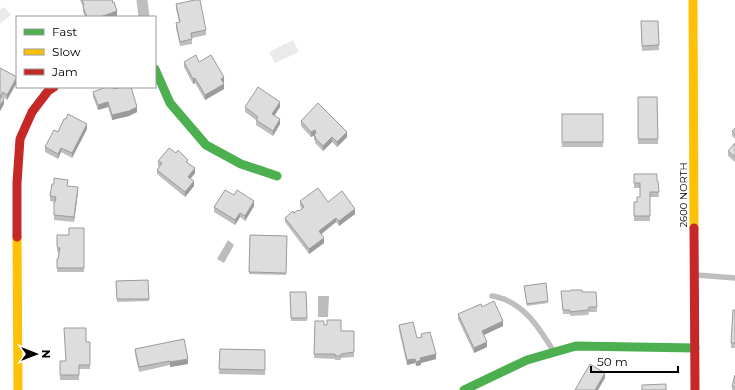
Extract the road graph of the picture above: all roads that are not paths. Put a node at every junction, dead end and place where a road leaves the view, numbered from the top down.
1 (142, 0) edge
2 (693, 0) edge
3 (144, 16) edge
4 (156, 71) edge
5 (52, 88) edge
6 (277, 176) dead end
7 (694, 275) junction
8 (735, 278) edge
9 (492, 296) dead end
10 (694, 348) junction
11 (555, 352) junction
12 (18, 390) edge
13 (464, 390) edge
14 (695, 390) edge

1 - 3 street
2 - 7 street, 2600 NORTH
4 - 6 street
5 - 12 street
7 - 8 lane
7 - 10 street, 2600 NORTH
9 - 11 lane
10 - 11 street
10 - 14 street, 2600 NORTH
11 - 13 street

